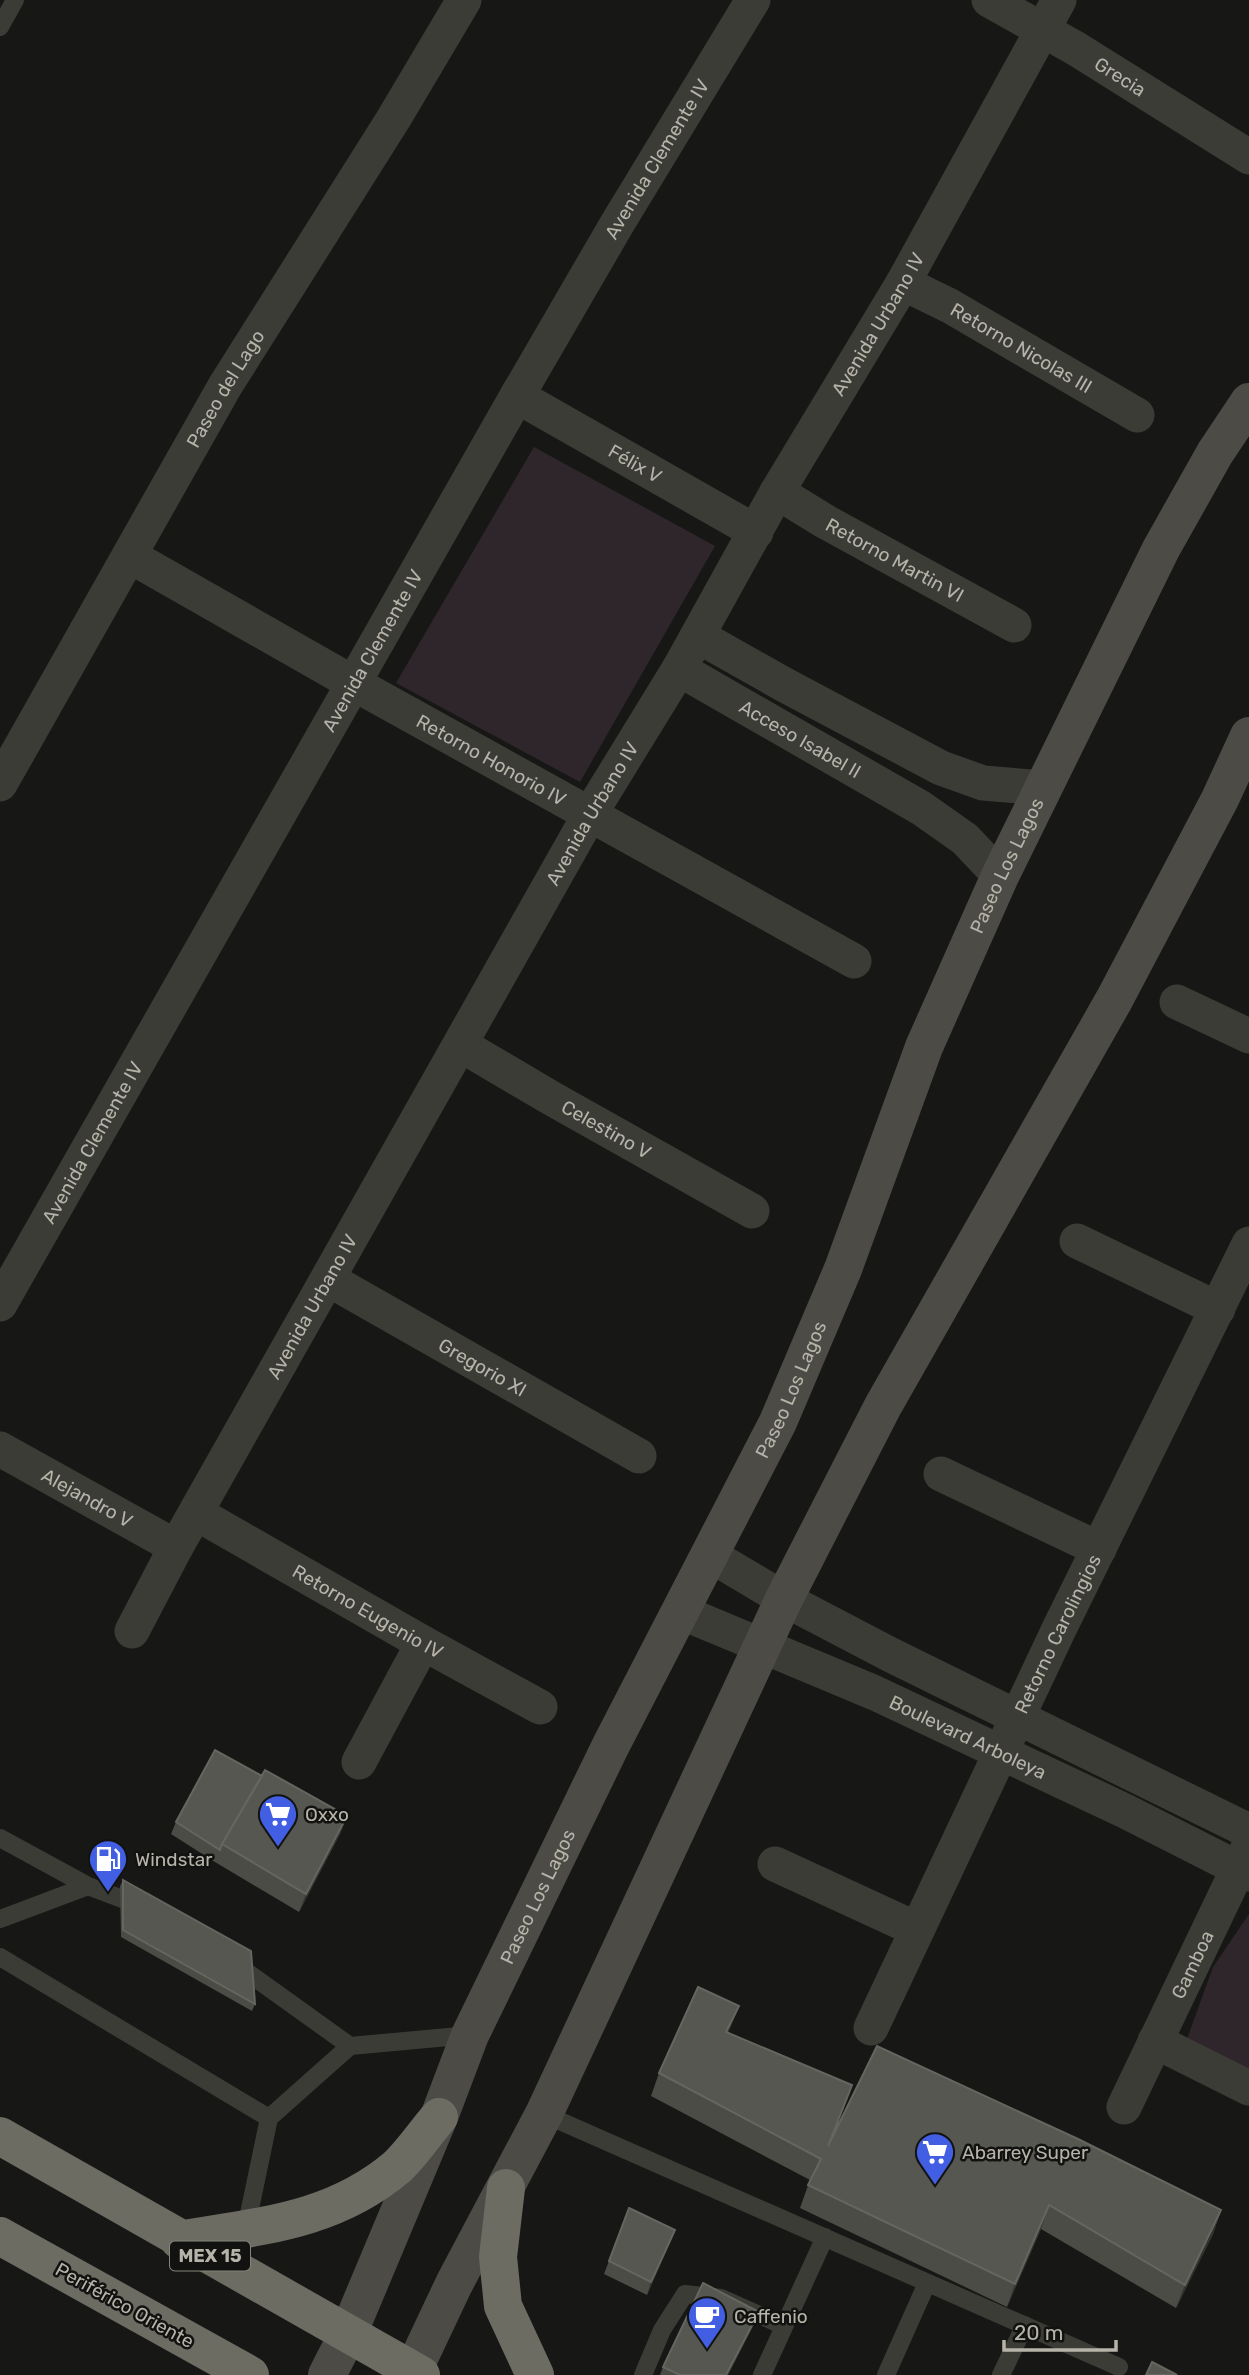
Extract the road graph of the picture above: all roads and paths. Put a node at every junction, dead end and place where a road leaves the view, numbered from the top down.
1 (15, 0) edge
2 (464, 0) edge
3 (753, 0) edge
4 (989, 0) edge
5 (1059, 0) edge
6 (0, 27) edge
7 (1043, 31) junction
8 (1249, 157) edge
9 (903, 283) junction
10 (517, 396) junction
11 (1249, 402) edge
12 (1137, 415) dead end
13 (777, 492) junction
14 (756, 532) junction
15 (130, 556) junction
16 (1014, 625) dead end
17 (698, 636) junction
18 (679, 669) junction
19 (353, 683) junction
20 (1249, 736) edge
21 (941, 768) junction
22 (0, 784) edge
23 (1044, 789) junction
24 (921, 808) junction
25 (590, 814) junction
26 (1000, 876) junction
27 (854, 961) dead end
28 (1177, 1002) dead end
29 (1249, 1035) edge
30 (461, 1045) junction
31 (752, 1211) dead end
32 (1077, 1241) dead end
33 (1249, 1244) edge
34 (328, 1279) junction
35 (0, 1304) edge
36 (1218, 1309) junction
37 (0, 1449) edge
38 (639, 1456) dead end
39 (941, 1475) dead end
40 (195, 1513) junction
41 (176, 1547) junction
42 (1099, 1549) junction
43 (710, 1555) junction
44 (784, 1599) junction
45 (681, 1612) junction
46 (132, 1631) dead end
47 (423, 1643) junction
48 (761, 1646) junction
49 (540, 1707) dead end
50 (1018, 1716) junction
51 (1002, 1753) junction
52 (359, 1762) dead end
53 (1249, 1831) edge
54 (0, 1838) edge
55 (775, 1864) dead end
56 (1241, 1869) edge
57 (88, 1886) junction
58 (160, 1913) edge
59 (0, 1919) edge
60 (916, 1929) junction
61 (216, 1949) edge
62 (0, 1957) edge
63 (871, 2028) dead end
64 (470, 2035) junction
65 (1155, 2041) junction
66 (350, 2046) junction
67 (1249, 2088) edge
68 (1124, 2106) dead end
69 (544, 2114) junction
70 (439, 2117) junction
71 (269, 2118) junction
72 (0, 2136) edge
73 (506, 2188) junction
74 (246, 2228) junction
75 (0, 2236) edge
76 (825, 2237) junction
77 (179, 2240) junction
78 (928, 2283) junction
79 (1025, 2325) junction
80 (784, 2326) junction
81 (348, 2334) junction
82 (1118, 2367) dead end
83 (415, 2374) edge
84 (250, 2375) edge
85 (327, 2375) edge
86 (535, 2375) edge
87 (643, 2375) edge
88 (762, 2375) edge
89 (886, 2375) edge
90 (1001, 2375) edge

1 - 6 lane
2 - 15 street, Paseo del Lago
3 - 10 street, Avenida Clemente IV
4 - 7 street, Grecia
5 - 7 street, Avenida Urbano IV
7 - 8 street, Grecia
7 - 9 street, Avenida Urbano IV
9 - 12 street, Retorno Nicolas III
9 - 13 street, Avenida Urbano IV
10 - 14 street, Félix V
10 - 19 street, Avenida Clemente IV
11 - 23 street, Paseo Los Lagos
13 - 14 street, Avenida Urbano IV
13 - 16 street, Retorno Martin VI
14 - 17 street, Avenida Urbano IV
15 - 19 street, Retorno Honorio IV
15 - 22 street, Paseo del Lago
17 - 18 street, Avenida Urbano IV
17 - 21 street, Acceso Isabel II
18 - 24 street, Acceso Isabel II
18 - 25 street, Avenida Urbano IV
19 - 25 street, Retorno Honorio IV
19 - 35 street, Avenida Clemente IV
20 - 44 street
21 - 23 street, Acceso Isabel II
21 - 24 street
23 - 26 street, Paseo Los Lagos
24 - 26 street, Acceso Isabel II
25 - 27 street, Retorno Honorio IV
25 - 30 street, Avenida Urbano IV
26 - 43 street, Paseo Los Lagos
28 - 29 street
30 - 31 street, Celestino V
30 - 34 street, Avenida Urbano IV
32 - 36 street
33 - 36 street, Retorno Carolingios
34 - 38 street, Gregorio XI
34 - 40 street, Avenida Urbano IV
36 - 42 street, Retorno Carolingios
37 - 41 street, Alejandro V
39 - 42 street
40 - 41 street, Avenida Urbano IV
40 - 47 street, Retorno Eugenio IV
41 - 46 street, Avenida Urbano IV
42 - 50 street, Retorno Carolingios
43 - 44 street, Boulevard Arboleya
43 - 45 street, Paseo Los Lagos
44 - 48 street
44 - 50 street, Boulevard Arboleya
45 - 48 street, Boulevard Arboleya
45 - 64 street, Paseo Los Lagos
47 - 49 street, Retorno Eugenio IV
47 - 52 street
48 - 51 street, Boulevard Arboleya
48 - 69 street
50 - 51 street, Retorno Carolingios
50 - 53 street, Boulevard Arboleya
51 - 56 street, Boulevard Arboleya
51 - 60 street, Retorno Carolingios
54 - 57 lane
55 - 60 street
56 - 65 street, Gamboa
57 - 58 lane
57 - 59 lane
60 - 63 street, Retorno Carolingios
61 - 66 lane
62 - 71 lane
64 - 66 lane
64 - 70 street, Paseo Los Lagos
65 - 67 street
65 - 68 street, Gamboa
66 - 71 lane
69 - 73 street
69 - 76 lane
70 - 74 highway
70 - 81 street, Paseo Los Lagos
71 - 74 lane
72 - 77 highway, MEX 15
73 - 83 street
73 - 86 highway
74 - 77 highway
75 - 84 highway, Periférico Oriente
76 - 78 lane
76 - 80 lane
77 - 81 highway, MEX 15
78 - 79 lane
78 - 89 lane
79 - 82 lane
79 - 90 lane
80 - 87 lane
80 - 88 lane
81 - 83 highway, MEX 15
81 - 85 street, Paseo Los Lagos

